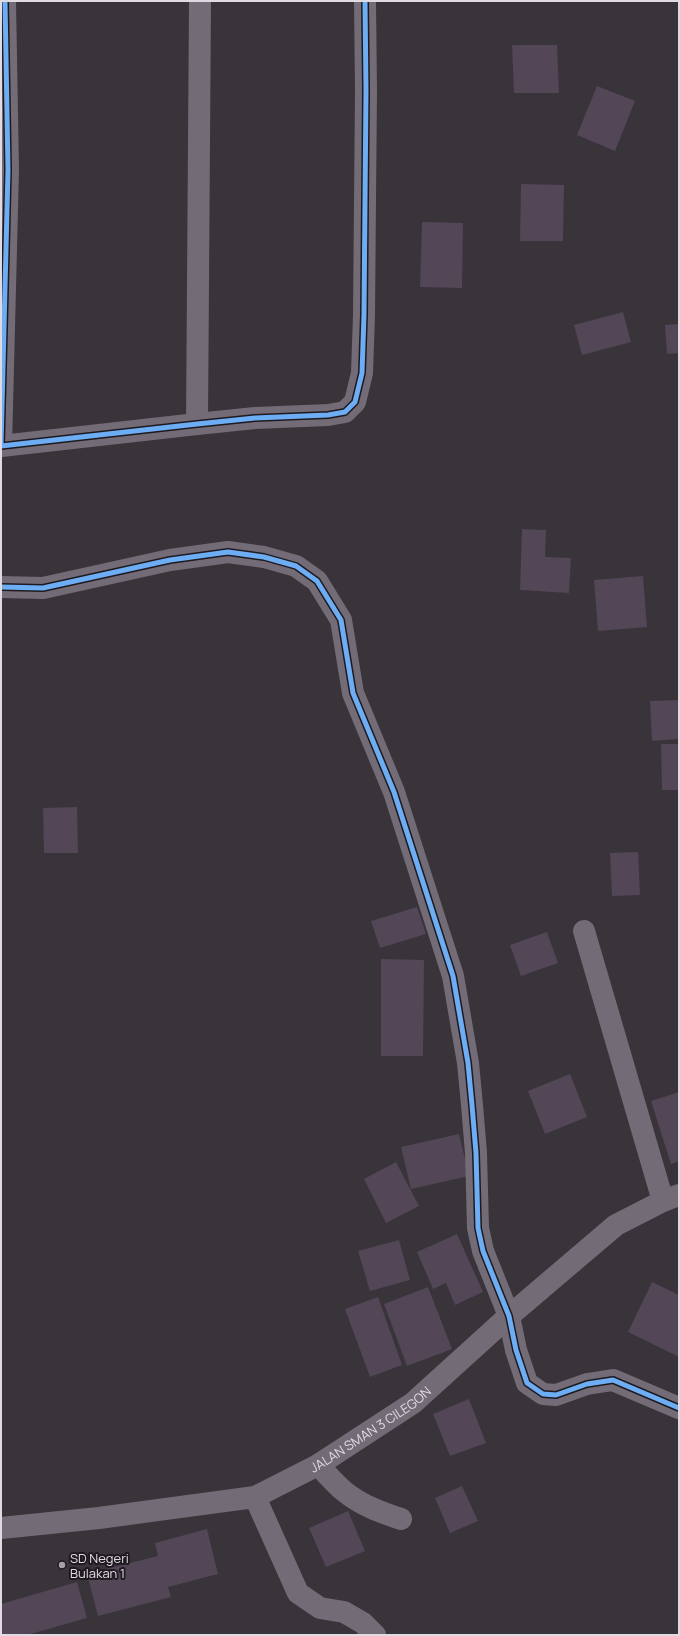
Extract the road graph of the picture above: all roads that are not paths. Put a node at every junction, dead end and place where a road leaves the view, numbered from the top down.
1 (5, 1) edge
2 (200, 1) edge
3 (365, 1) edge
4 (8, 170) junction
5 (1, 191) edge
6 (197, 424) junction
7 (1, 446) edge
8 (1, 587) edge
9 (584, 931) dead end
10 (671, 1198) edge
11 (509, 1316) junction
12 (679, 1408) edge
13 (318, 1465) junction
14 (255, 1498) junction
15 (401, 1519) dead end
16 (1, 1528) edge
17 (375, 1635) edge

1 - 4 street
2 - 6 street
3 - 6 street
4 - 5 street
4 - 7 street
6 - 7 street
8 - 11 street
9 - 10 street
10 - 11 street, JALAN SMAN 3 CILEGON
11 - 12 street
11 - 13 street, JALAN SMAN 3 CILEGON
13 - 14 street, JALAN SMAN 3 CILEGON
13 - 15 street
14 - 16 street, JALAN SMAN 3 CILEGON
14 - 17 street

